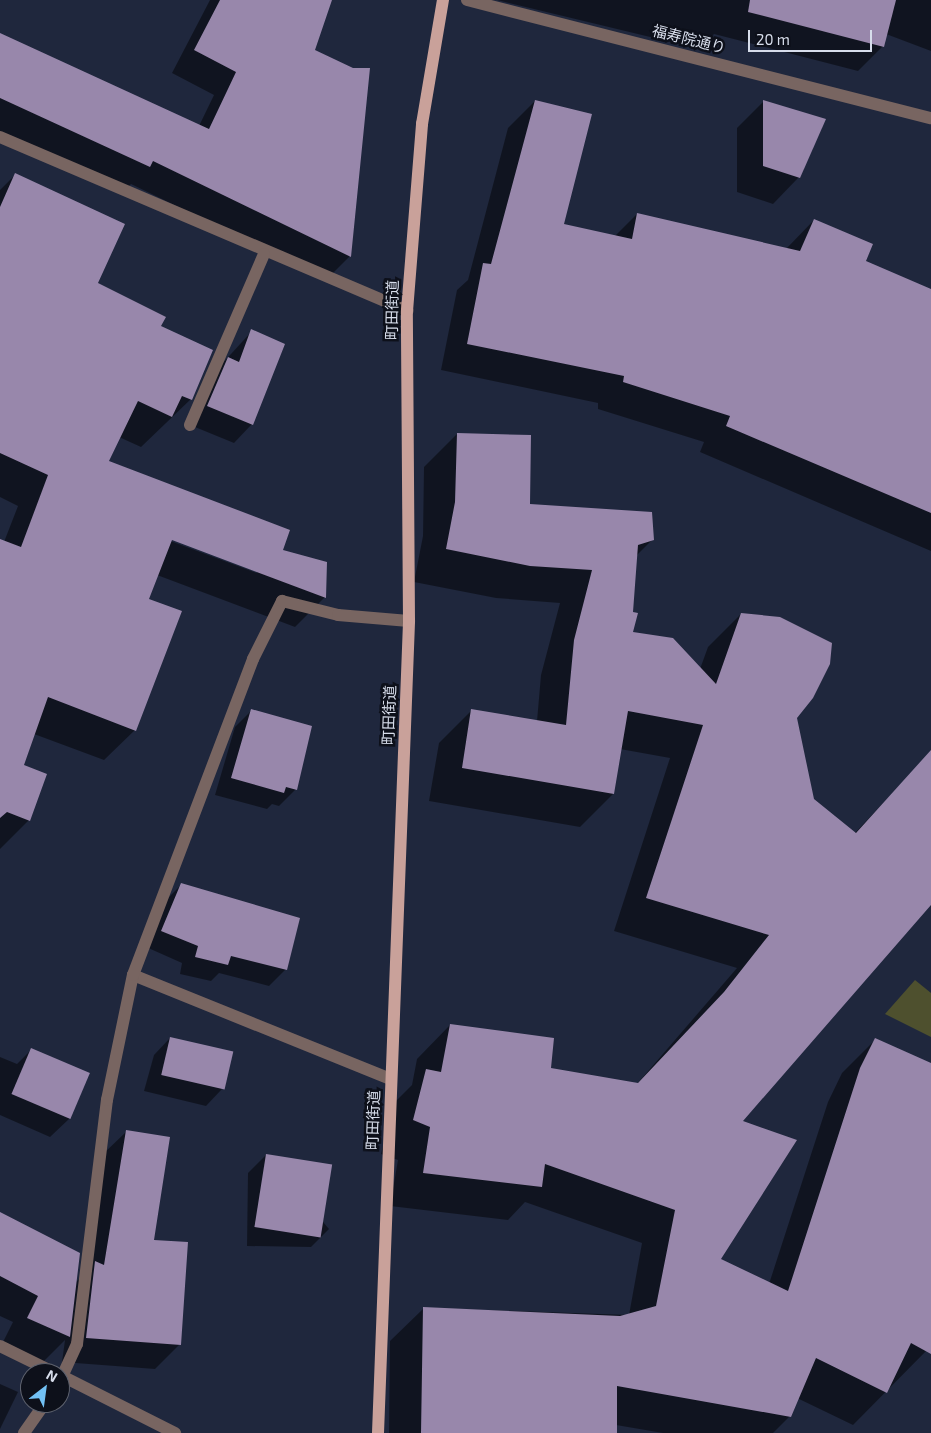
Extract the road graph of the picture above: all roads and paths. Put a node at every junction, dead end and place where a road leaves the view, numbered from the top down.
1 (443, 0) edge
2 (467, 0) edge
3 (931, 118) edge
4 (0, 137) edge
5 (264, 254) junction
6 (407, 311) junction
7 (190, 425) dead end
8 (409, 622) junction
9 (133, 975) junction
10 (391, 1079) junction
11 (0, 1346) edge
12 (33, 1363) edge
13 (67, 1363) edge
14 (70, 1382) edge
15 (38, 1413) edge
16 (24, 1433) edge
17 (175, 1433) edge
18 (378, 1433) edge

1 - 6 main road, 町田街道
2 - 3 street, 福寿院通り
4 - 5 street
5 - 6 street
5 - 7 street
6 - 8 main road, 町田街道
8 - 9 street
8 - 10 main road, 町田街道
9 - 10 street
9 - 13 street
10 - 18 main road, 町田街道
11 - 12 street
14 - 17 street
15 - 16 street

